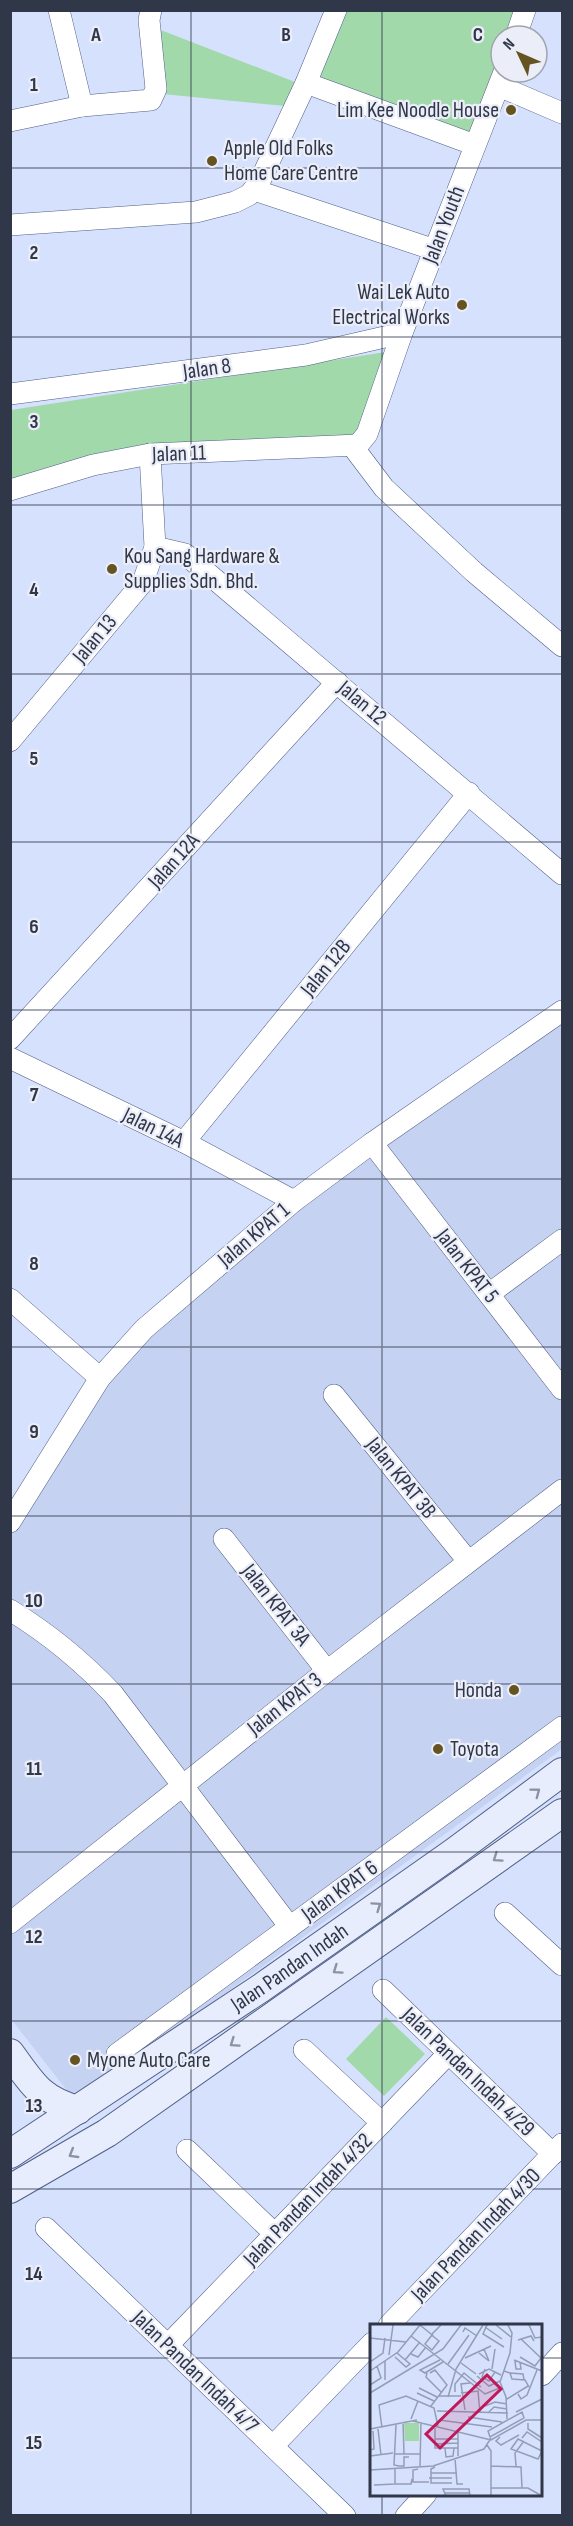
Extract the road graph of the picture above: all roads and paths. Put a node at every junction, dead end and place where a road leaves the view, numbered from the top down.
1 (59, 10) edge
2 (152, 10) edge
3 (336, 10) edge
4 (306, 83) junction
5 (499, 84) edge
6 (510, 84) edge
7 (82, 106) junction
8 (562, 113) edge
9 (10, 121) edge
10 (475, 145) junction
11 (254, 190) junction
12 (10, 225) edge
13 (435, 250) junction
14 (402, 333) junction
15 (10, 394) edge
16 (355, 446) junction
17 (150, 454) junction
18 (10, 490) edge
19 (155, 547) junction
20 (562, 646) edge
21 (337, 682) junction
22 (11, 740) edge
23 (469, 793) junction
24 (562, 874) edge
25 (562, 1011) edge
26 (10, 1039) edge
27 (10, 1058) edge
28 (184, 1142) junction
29 (372, 1143) junction
30 (294, 1201) junction
31 (562, 1240) edge
32 (489, 1294) junction
33 (10, 1299) edge
34 (100, 1377) junction
35 (562, 1389) edge
36 (334, 1395) dead end
37 (562, 1490) edge
38 (10, 1522) edge
39 (224, 1539) dead end
40 (468, 1561) junction
41 (10, 1610) edge
42 (327, 1671) junction
43 (562, 1727) edge
44 (562, 1772) edge
45 (182, 1786) junction
46 (562, 1813) edge
47 (505, 1913) dead end
48 (10, 1923) edge
49 (290, 1928) junction
50 (562, 1965) edge
51 (383, 1990) dead end
52 (304, 2049) dead end
53 (10, 2053) edge
54 (117, 2054) dead end
55 (448, 2054) junction
56 (39, 2093) junction
57 (78, 2110) junction
58 (382, 2123) junction
59 (22, 2147) edge
60 (558, 2149) edge
61 (187, 2150) dead end
62 (10, 2190) edge
63 (46, 2228) dead end
64 (275, 2234) junction
65 (390, 2324) edge
66 (168, 2345) junction
67 (370, 2345) edge
68 (562, 2353) edge
69 (543, 2374) edge
70 (273, 2446) junction
71 (424, 2496) edge
72 (345, 2516) edge
73 (406, 2516) edge

1 - 7 street
2 - 7 street
3 - 4 street
4 - 10 street
4 - 11 street
5 - 10 street, Jalan Youth
6 - 8 street
7 - 9 street
10 - 13 street, Jalan Youth
11 - 12 street
11 - 13 street
13 - 14 street, Jalan Youth
14 - 15 street, Jalan 8
14 - 16 street, Jalan Youth
16 - 17 street, Jalan 11
16 - 20 street
17 - 18 street, Jalan 11
17 - 19 street, Jalan 13
19 - 21 street, Jalan 12
19 - 22 street, Jalan 13
21 - 23 street, Jalan 12
21 - 26 street, Jalan 12A
23 - 24 street, Jalan 12
23 - 28 street, Jalan 12B
25 - 29 street, Jalan KPAT 1
27 - 28 street, Jalan 14A
28 - 30 street, Jalan 14A
29 - 30 street, Jalan KPAT 1
29 - 32 street, Jalan KPAT 5
30 - 34 street, Jalan KPAT 1
31 - 32 street
32 - 35 street, Jalan KPAT 5
33 - 34 street
34 - 38 street, Jalan KPAT 1
36 - 40 street, Jalan KPAT 3B
37 - 40 street, Jalan KPAT 3
39 - 42 street, Jalan KPAT 3A
40 - 42 street, Jalan KPAT 3
41 - 45 street
42 - 45 street, Jalan KPAT 3
43 - 49 street, Jalan KPAT 6
57 -> 44 main road, Jalan Pandan Indah
45 - 48 street, Jalan KPAT 3
45 - 49 street
46 -> 62 main road, Jalan Pandan Indah
47 - 50 street
49 - 54 street, Jalan KPAT 6
51 - 55 street, Jalan Pandan Indah 4/29
52 - 58 street
53 - 56 main road
55 - 58 street, Jalan Pandan Indah 4/32
55 - 60 street, Jalan Pandan Indah 4/29
56 - 57 main road
56 - 59 main road
57 - 59 main road, Jalan Pandan Indah
58 - 64 street, Jalan Pandan Indah 4/32
60 - 65 street, Jalan Pandan Indah 4/30
61 - 64 street
63 - 66 street, Jalan Pandan Indah 4/7
64 - 66 street, Jalan Pandan Indah 4/32
66 - 70 street, Jalan Pandan Indah 4/7
67 - 70 street
68 - 69 street
70 - 72 street, Jalan Pandan Indah 4/7
71 - 73 street

